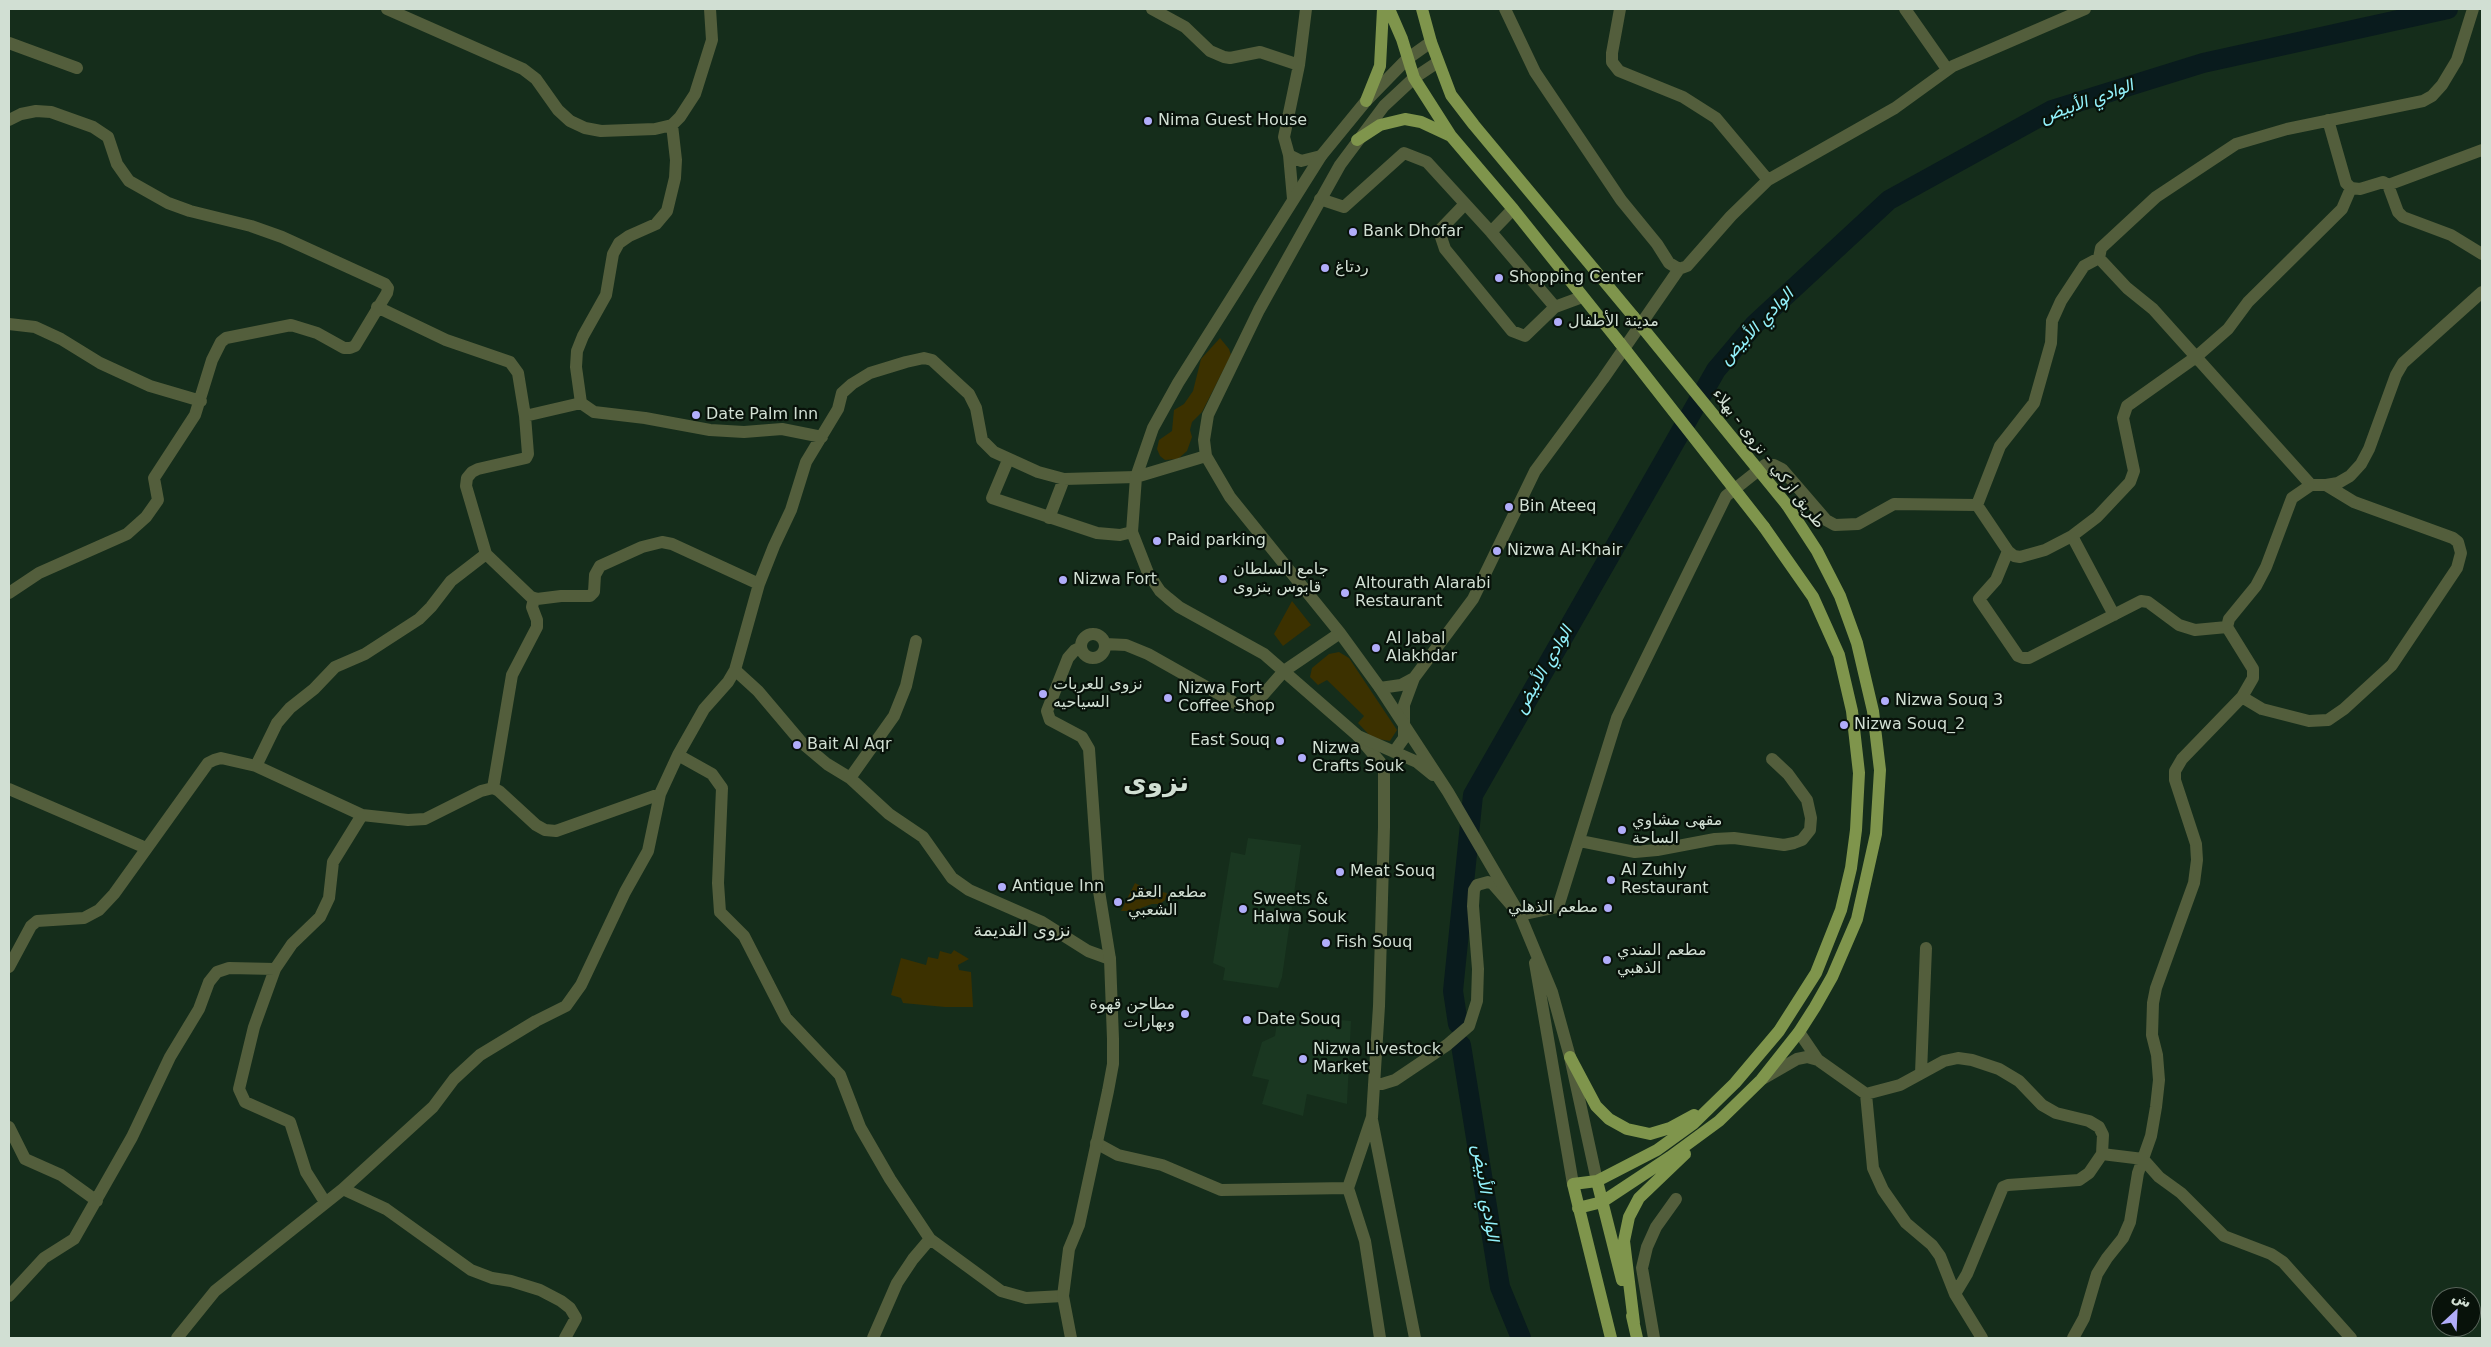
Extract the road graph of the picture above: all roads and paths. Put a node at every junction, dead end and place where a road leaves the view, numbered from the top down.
1 (387, 9) edge
2 (710, 9) edge
3 (1152, 9) edge
4 (1306, 9) edge
5 (1383, 9) edge
6 (1389, 9) edge
7 (1422, 9) edge
8 (1506, 9) edge
9 (1620, 9) edge
10 (1905, 9) edge
11 (2085, 9) edge
12 (2473, 9) edge
13 (1431, 42) junction
14 (9, 45) edge
15 (1407, 58) junction
16 (1438, 62) junction
17 (1299, 65) junction
18 (77, 68) dead end
19 (1948, 70) junction
20 (1414, 78) junction
21 (1366, 101) junction
22 (9, 120) edge
23 (2328, 120) junction
24 (672, 125) junction
25 (1451, 136) junction
26 (1357, 140) junction
27 (2482, 150) edge
28 (1289, 155) junction
29 (1320, 156) junction
30 (1768, 180) junction
31 (2388, 185) junction
32 (2352, 188) junction
33 (1293, 199) junction
34 (1320, 200) junction
35 (1464, 206) junction
36 (1514, 209) junction
37 (1491, 232) junction
38 (2482, 254) edge
39 (2098, 258) junction
40 (1679, 269) junction
41 (2482, 292) edge
42 (1582, 298) junction
43 (378, 307) junction
44 (1555, 307) junction
45 (9, 324) edge
46 (2196, 357) junction
47 (201, 401) junction
48 (582, 403) junction
49 (525, 416) junction
50 (822, 437) junction
51 (1206, 456) junction
52 (1008, 460) junction
53 (1136, 477) junction
54 (1064, 478) junction
55 (2311, 484) junction
56 (2326, 485) junction
57 (1977, 505) junction
58 (1049, 518) junction
59 (1132, 532) junction
60 (2072, 536) junction
61 (2008, 551) junction
62 (486, 554) junction
63 (759, 584) junction
64 (9, 593) edge
65 (534, 598) junction
66 (2114, 616) junction
67 (2227, 627) junction
68 (1340, 633) junction
69 (916, 641) dead end
70 (735, 670) junction
71 (1284, 671) junction
72 (1414, 678) junction
73 (1380, 688) junction
74 (2242, 697) junction
75 (1404, 723) junction
76 (1358, 736) junction
77 (1394, 752) junction
78 (678, 755) junction
79 (1772, 759) dead end
80 (256, 766) junction
81 (1385, 776) junction
82 (850, 778) junction
83 (493, 788) junction
84 (9, 789) edge
85 (1448, 792) junction
86 (660, 794) junction
87 (362, 815) junction
88 (1580, 841) junction
89 (146, 848) junction
90 (1520, 914) junction
91 (1531, 938) junction
92 (1926, 948) dead end
93 (1110, 959) junction
94 (9, 967) edge
95 (275, 969) junction
96 (1799, 1032) junction
97 (1570, 1057) junction
98 (1818, 1060) junction
99 (1921, 1073) junction
100 (1761, 1080) junction
101 (1735, 1083) junction
102 (1374, 1084) junction
103 (1866, 1094) junction
104 (1372, 1117) junction
105 (1719, 1122) junction
106 (9, 1127) edge
107 (1096, 1143) junction
108 (2102, 1154) junction
109 (2143, 1159) junction
110 (1597, 1181) junction
111 (1573, 1184) junction
112 (1348, 1188) junction
113 (343, 1189) junction
114 (1676, 1199) dead end
115 (97, 1201) junction
116 (325, 1202) junction
117 (1602, 1202) junction
118 (1578, 1208) junction
119 (930, 1239) junction
120 (1955, 1294) junction
121 (9, 1296) edge
122 (1063, 1296) junction
123 (1634, 1323) junction
124 (177, 1338) edge
125 (565, 1338) edge
126 (873, 1338) edge
127 (1071, 1338) edge
128 (1380, 1338) edge
129 (1416, 1338) edge
130 (1611, 1338) edge
131 (1637, 1338) edge
132 (1654, 1338) edge
133 (1982, 1338) edge
134 (2073, 1338) edge
135 (2351, 1338) edge

1 - 24 street
2 - 24 street
3 - 17 street
4 - 17 street
5 - 21 main road
6 - 15 main road
7 - 13 main road, طريق ازكي - نزوى - بهلاء
8 - 40 street
9 - 30 street
10 - 19 street
11 - 19 street
12 - 23 street
13 - 15 street
13 - 16 main road, طريق ازكي - نزوى - بهلاء
14 - 18 street
15 - 20 main road
15 - 21 street
16 - 20 street
16 - 96 main road, طريق ازكي - نزوى - بهلاء, bridge
17 - 28 street
19 - 30 street
20 - 25 main road
20 - 26 street
21 - 29 street
22 - 43 street
23 - 32 street
23 - 39 street
24 - 48 street
25 - 26 main road
25 - 36 main road
26 - 34 street
27 - 31 street
28 - 29 street
28 - 33 street
29 - 33 street
30 - 40 street
31 - 32 street
31 - 38 street
32 - 46 street
33 - 53 street
34 - 35 street
34 - 51 street
35 - 37 street
35 - 44 street
36 - 37 street
36 - 42 main road
37 - 44 street
39 - 46 street
39 - 57 street
40 - 72 street
41 - 56 street
42 - 44 street
42 - 101 main road, bridge
43 - 47 street
43 - 49 street
45 - 47 street
46 - 55 street
46 - 60 street
47 - 64 street
48 - 49 street
48 - 50 street
49 - 62 street
50 - 52 street
50 - 63 street
51 - 53 street
51 - 68 street
52 - 54 street
52 - 58 street
53 - 54 street
53 - 59 street
54 - 58 street
55 - 56 street
55 - 67 street
56 - 74 street
57 - 61 street
57 - 88 street
58 - 59 street
59 - 71 street
60 - 61 street
60 - 66 street
61 - 66 street
62 - 65 street
62 - 80 street
63 - 65 street
63 - 70 street
65 - 83 street
66 - 67 street
67 - 74 street
68 - 71 street
68 - 73 street
69 - 82 street
70 - 78 street
70 - 82 street
71 - 76 street
71 - 93 street
72 - 73 street
72 - 75 street
73 - 75 street
74 - 109 street
75 - 77 street
75 - 85 street
76 - 77 street
76 - 81 street
77 - 81 street
77 - 85 street
78 - 86 street
78 - 119 street
79 - 88 street
80 - 87 street
80 - 89 street
81 - 102 street
82 - 93 street
83 - 86 street
83 - 87 street
84 - 89 street
85 - 90 street
86 - 113 street
87 - 95 street
88 - 90 street
89 - 94 street
90 - 91 street
90 - 102 street
91 - 97 street
91 - 111 street
92 - 99 street
93 - 107 street
95 - 115 street
95 - 116 street
96 - 98 street
96 - 100 main road, طريق ازكي - نزوى - بهلاء
97 - 101 main road
97 - 110 street
98 - 100 street
98 - 103 street
99 - 103 street
99 - 108 street
100 - 105 main road, طريق ازكي - نزوى - بهلاء
101 - 110 main road
102 - 104 street
103 - 120 street
104 - 112 street
104 - 129 street
105 - 117 main road, طريق ازكي - نزوى - بهلاء
105 - 123 main road
106 - 115 street
107 - 112 street
107 - 122 street
108 - 109 street
108 - 120 street
109 - 134 street
109 - 135 street
110 - 111 main road
110 - 117 main road
111 - 118 main road
112 - 128 street
113 - 116 street
113 - 125 street
114 - 132 street
115 - 121 street
116 - 124 street
117 - 118 main road, طريق ازكي - نزوى - بهلاء
117 - 123 main road
118 - 130 main road
119 - 122 street
119 - 126 street
120 - 133 street
122 - 127 street
123 - 131 main road

